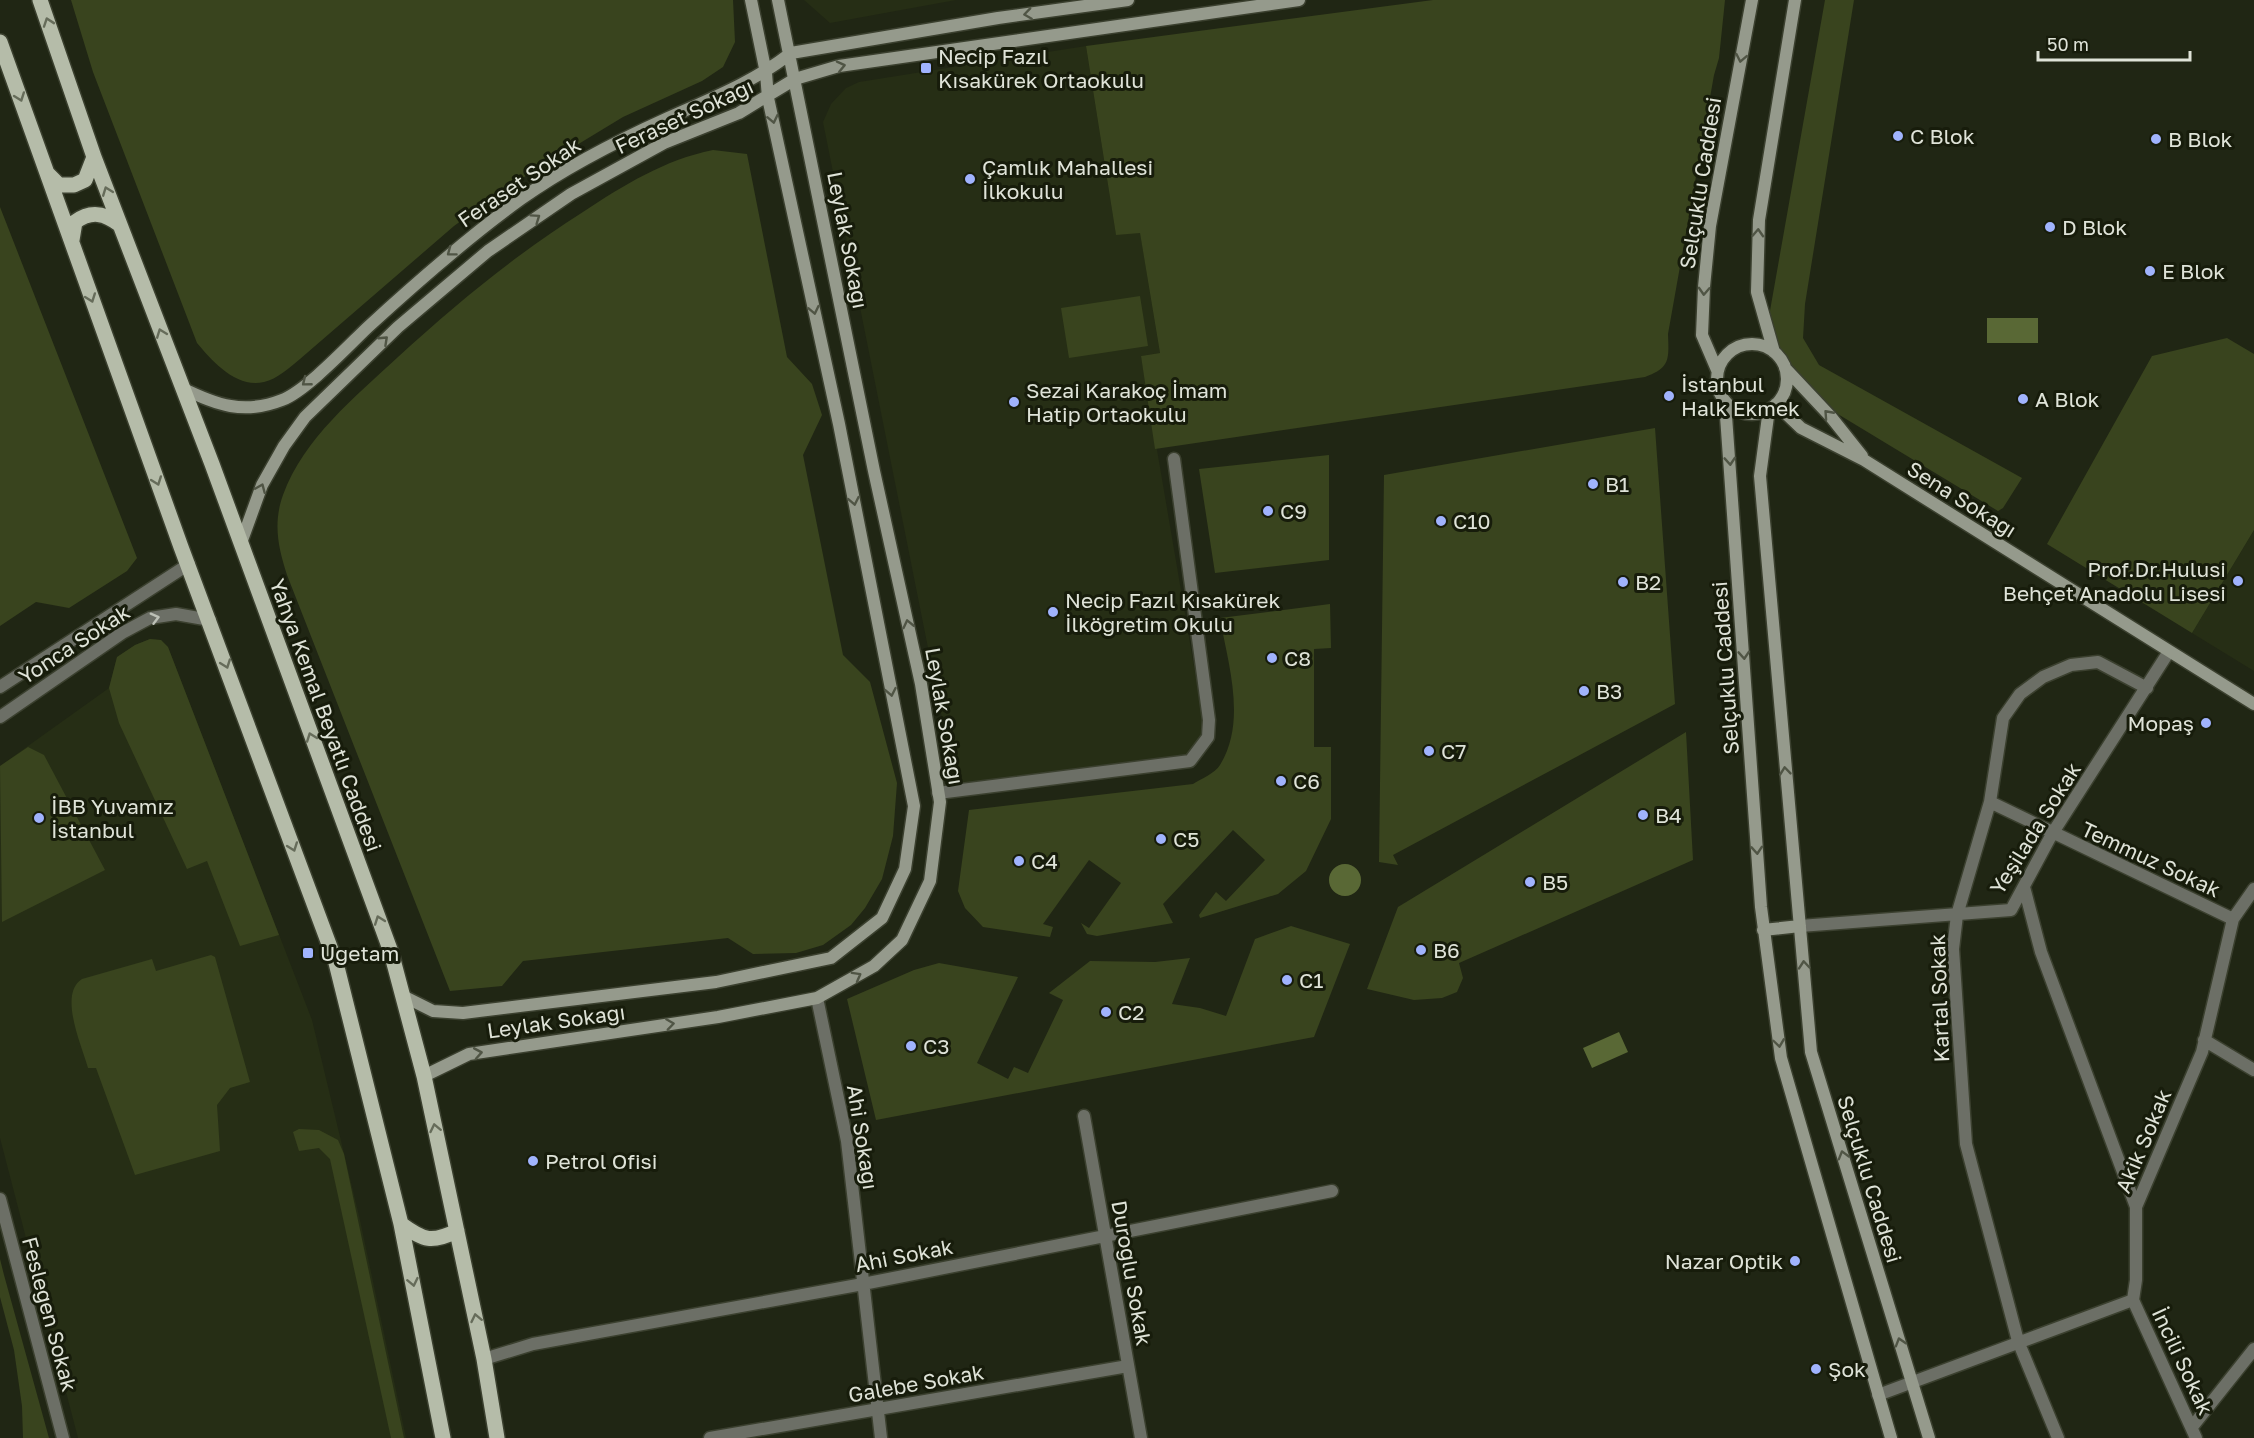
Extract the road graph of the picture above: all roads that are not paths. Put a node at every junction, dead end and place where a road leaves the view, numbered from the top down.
1 (40, 0) edge
2 (751, 0) edge
3 (778, 0) edge
4 (1128, 0) edge
5 (1299, 0) edge
6 (1752, 0) edge
7 (1795, 0) edge
8 (0, 42) edge
9 (791, 53) junction
10 (766, 73) junction
11 (795, 79) junction
12 (768, 98) junction
13 (94, 157) junction
14 (46, 171) junction
15 (120, 225) junction
16 (71, 243) junction
17 (1774, 352) junction
18 (1785, 368) junction
19 (1717, 370) junction
20 (182, 388) junction
21 (1725, 402) junction
22 (1772, 406) junction
23 (1174, 459) dead end
24 (1864, 460) junction
25 (241, 543) junction
26 (189, 564) junction
27 (210, 620) junction
28 (2168, 653) junction
29 (0, 687) edge
30 (2147, 688) junction
31 (2254, 704) edge
32 (0, 717) edge
33 (938, 793) junction
34 (1990, 802) junction
35 (2052, 834) junction
36 (2024, 887) junction
37 (2254, 889) edge
38 (1957, 915) junction
39 (2233, 919) junction
40 (1800, 926) junction
41 (1763, 930) junction
42 (403, 996) junction
43 (817, 998) junction
44 (2204, 1040) junction
45 (2254, 1070) edge
46 (424, 1076) junction
47 (1084, 1116) dead end
48 (1332, 1191) dead end
49 (0, 1199) edge
50 (2136, 1207) junction
51 (401, 1224) junction
52 (457, 1230) junction
53 (1105, 1235) junction
54 (863, 1284) junction
55 (2133, 1300) junction
56 (2018, 1341) junction
57 (2254, 1349) edge
58 (484, 1359) junction
59 (1128, 1366) junction
60 (1912, 1381) junction
61 (1878, 1395) junction
62 (877, 1409) junction
63 (2194, 1432) edge
64 (63, 1438) edge
65 (443, 1438) edge
66 (497, 1438) edge
67 (710, 1438) edge
68 (881, 1438) edge
69 (1141, 1438) edge
70 (1891, 1438) edge
71 (1929, 1438) edge
72 (2058, 1438) edge

13 -> 1 main road, Yahya Kemal Beyatlı Caddesi
2 - 10 street, Leylak Sokağı
3 - 9 street, Leylak Sokağı
4 -> 9 street, Feraset Sokak
11 -> 5 street, Feraset Sokağı
6 -> 19 street, Selçuklu Caddesi
17 -> 7 street
8 -> 14 main road
9 - 10 street, Feraset Sokak
9 - 11 street, Leylak Sokağı
10 - 12 street, Leylak Sokağı
10 -> 20 street, Feraset Sokak
11 - 12 street, Feraset Sokağı
33 -> 11 street, Leylak Sokağı
25 -> 12 street, Feraset Sokağı
12 -> 42 street, Leylak Sokağı
13 - 14 main road
15 -> 13 main road, Yahya Kemal Beyatlı Caddesi
14 - 16 main road
15 - 16 main road
20 -> 15 main road, Yahya Kemal Beyatlı Caddesi
16 -> 26 main road
17 - 18 street
17 - 19 street
18 - 22 street
24 -> 18 street
19 - 21 street
20 - 25 main road, Yahya Kemal Beyatlı Caddesi
21 - 22 street
21 -> 41 street, Selçuklu Caddesi
22 - 24 street
40 -> 22 street, Selçuklu Caddesi
23 - 33 street
24 - 28 street, Sena Sokağı
42 -> 25 main road, Yahya Kemal Beyatlı Caddesi
26 - 27 main road
26 - 29 street
32 -> 27 street, Yonca Sokak
27 -> 51 main road
28 - 30 street, Yeşilada Sokak
28 - 31 street, Sena Sokağı
30 - 34 street, Kartal Sokak
30 - 35 street, Yeşilada Sokak
43 -> 33 street, Leylak Sokağı
34 - 35 street, Temmuz Sokak
34 - 38 street, Kartal Sokak
35 - 36 street, Yeşilada Sokak
35 - 39 street, Temmuz Sokak
36 - 38 street, Yeşilada Sokak
36 - 50 street
37 - 39 street, Akik Sokak
38 - 40 street, Yeşilada Sokak
38 - 56 street, Kartal Sokak
39 - 44 street, Akik Sokak
40 - 41 street
60 -> 40 street, Selçuklu Caddesi
41 -> 61 street, Selçuklu Caddesi
42 - 46 main road, Yahya Kemal Beyatlı Caddesi
46 -> 43 street, Leylak Sokağı
43 - 54 street, Ahi Sokağı
44 - 45 street
44 - 50 street, Akik Sokak
52 -> 46 main road, Yahya Kemal Beyatlı Caddesi
47 - 53 street, Duroğlu Sokak
48 - 53 street, Ahi Sokak
49 - 64 street, Fesleğen Sokak
50 - 55 street, Akik Sokak
51 - 52 main road
51 -> 65 main road
58 -> 52 main road, Yahya Kemal Beyatlı Caddesi
53 - 54 street, Ahi Sokak
53 - 59 street, Duroğlu Sokak
54 - 58 street, Ahi Sokak
54 - 62 street, Ahi Sokağı
55 - 56 street
55 - 63 street, İncili Sokak
56 - 60 street
56 - 72 street, Kartal Sokak
57 - 63 street
58 - 66 main road, Yahya Kemal Beyatlı Caddesi
59 - 62 street, Galebe Sokak
59 - 69 street, Duroğlu Sokak
60 - 61 street
60 - 71 street, Selçuklu Caddesi
61 - 70 street, Selçuklu Caddesi
62 - 67 street, Galebe Sokak
62 - 68 street, Ahi Sokağı

